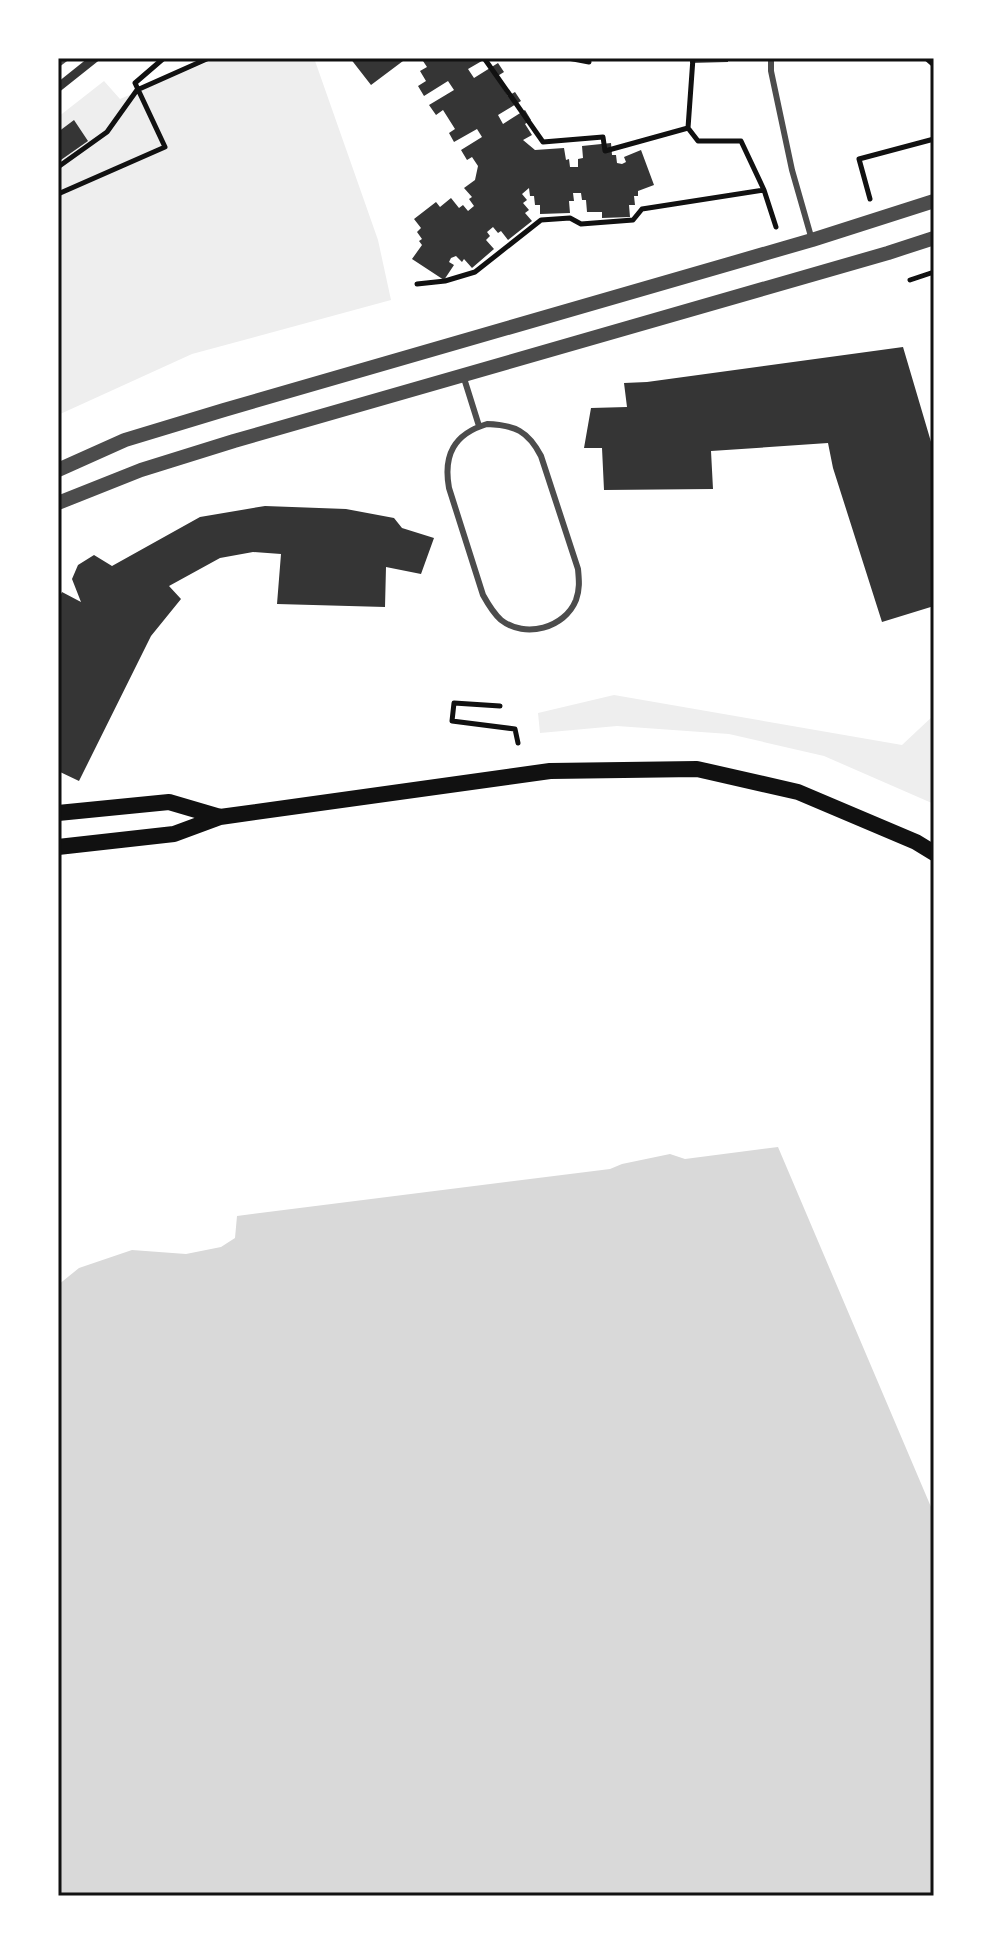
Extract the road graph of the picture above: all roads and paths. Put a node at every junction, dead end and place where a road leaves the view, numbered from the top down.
1 (66, 58) edge
2 (164, 58) edge
3 (209, 58) edge
4 (484, 58) edge
5 (568, 58) edge
6 (693, 58) edge
7 (771, 58) edge
8 (926, 58) edge
9 (589, 62) dead end
10 (58, 64) edge
11 (934, 65) edge
12 (137, 90) junction
13 (688, 128) junction
14 (934, 139) edge
15 (58, 167) edge
16 (764, 190) junction
17 (58, 194) edge
18 (869, 196) dead end
19 (934, 202) edge
20 (776, 227) dead end
21 (934, 238) edge
22 (812, 240) junction
23 (934, 272) edge
24 (910, 280) dead end
25 (417, 284) dead end
26 (463, 375) junction
27 (479, 426) junction
28 (58, 470) edge
29 (58, 503) edge
30 (500, 706) dead end
31 (518, 743) dead end
32 (58, 813) edge
33 (220, 817) junction
34 (58, 847) edge
35 (934, 853) edge

1 - 10 lane
2 - 12 path
3 - 12 path
4 - 13 path
5 - 9 path
6 - 13 path
7 - 22 lane
8 - 11 path
12 - 15 path
12 - 17 path
13 - 16 path
14 - 18 path
16 - 20 path
16 - 25 path
19 - 22 street
21 - 26 street
22 - 28 street
23 - 24 path
26 - 27 lane
26 - 29 street
27 - 27 lane
30 - 31 path
32 - 33 main road
33 - 34 main road
33 - 35 main road

